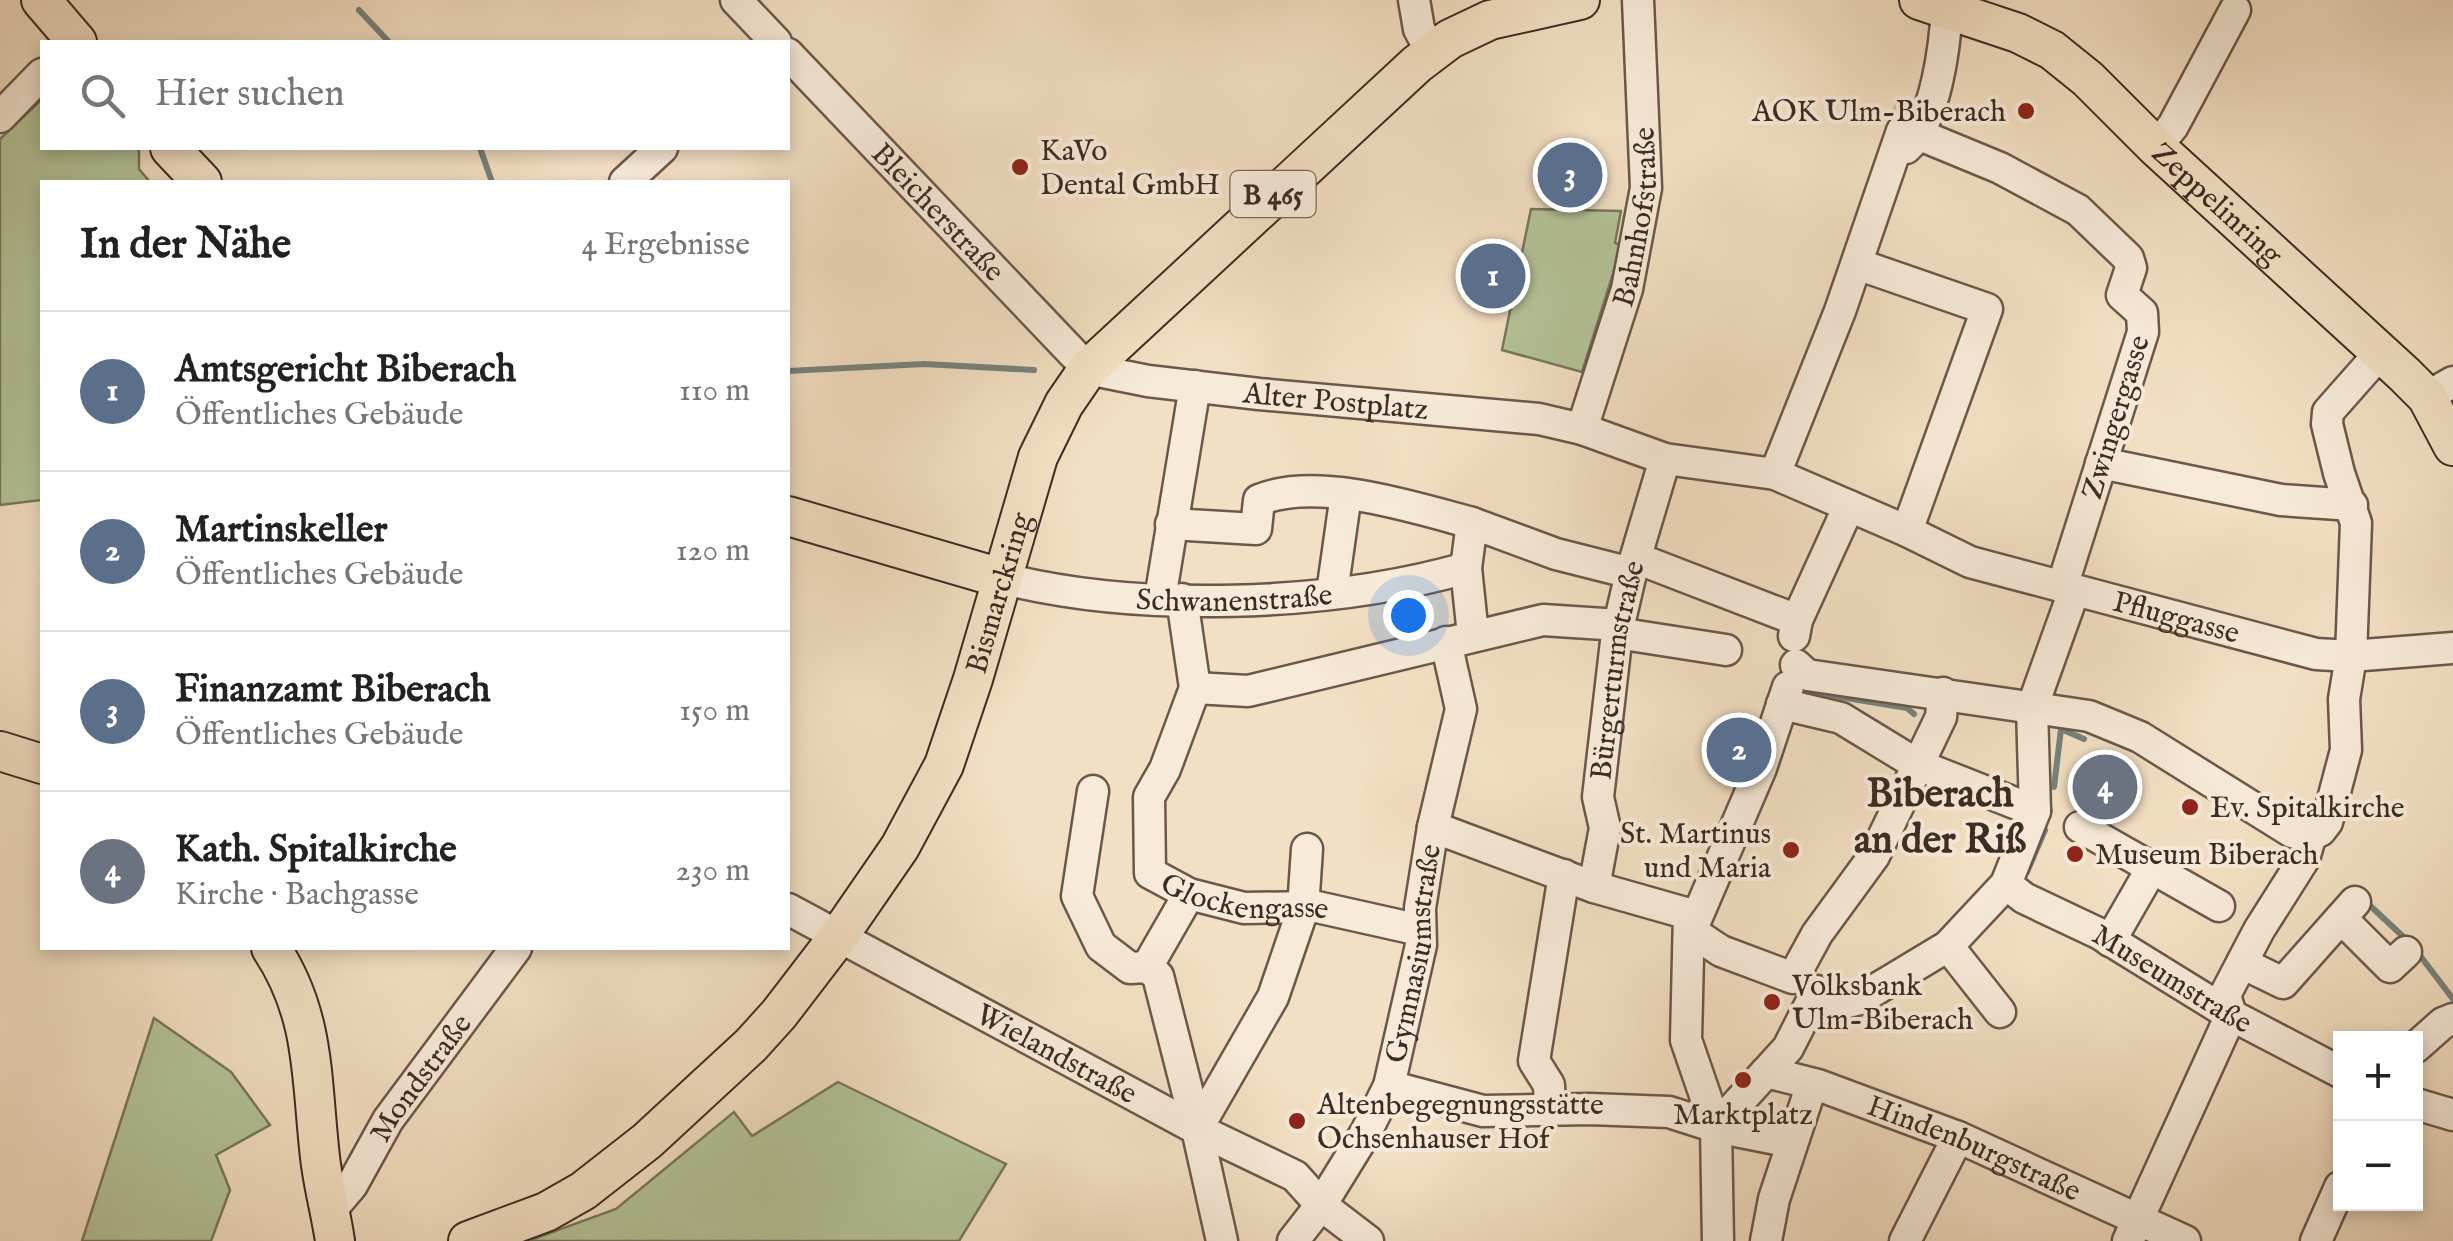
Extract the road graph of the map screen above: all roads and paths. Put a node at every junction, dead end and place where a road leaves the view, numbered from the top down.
1 (41, 0) edge
2 (736, 0) edge
3 (1414, 0) edge
4 (1580, 0) edge
5 (1638, 0) edge
6 (1939, 2) edge
7 (2235, 10) dead end
8 (75, 40) edge
9 (773, 40) edge
10 (1432, 54) junction
11 (790, 58) edge
12 (40, 76) edge
13 (1913, 94) tunnel mouth
14 (0, 117) edge
15 (1911, 133) junction
16 (2156, 147) junction
17 (172, 150) edge
18 (660, 150) edge
19 (200, 180) edge
20 (627, 180) edge
21 (1856, 264) junction
22 (2381, 352) junction
23 (1088, 369) junction
24 (1195, 386) junction
25 (2440, 389) edge
26 (1582, 429) junction
27 (2453, 446) edge
28 (1666, 459) junction
29 (2101, 463) junction
30 (1775, 474) junction
31 (1346, 494) junction
32 (2352, 504) junction
33 (1849, 506) junction
34 (790, 517) edge
35 (1472, 523) junction
36 (1171, 524) junction
37 (1907, 531) junction
38 (1634, 565) junction
39 (1466, 568) junction
40 (1001, 578) junction
41 (2068, 589) junction
42 (1332, 593) junction
43 (1171, 599) junction
44 (1798, 620) junction
45 (1618, 629) junction
46 (1460, 638) junction
47 (2453, 648) edge
48 (1726, 650) dead end
49 (2352, 656) junction
50 (1796, 665) junction
51 (1195, 688) junction
52 (1943, 693) junction
53 (1782, 704) junction
54 (2032, 708) junction
55 (1, 755) edge
56 (40, 764) edge
57 (1931, 771) junction
58 (1093, 791) dead end
59 (2035, 810) junction
60 (1433, 826) junction
61 (2080, 827) dead end
62 (2311, 834) junction
63 (1307, 849) dead end
64 (2152, 868) junction
65 (1564, 875) junction
66 (2006, 884) junction
67 (1594, 887) junction
68 (1189, 894) junction
69 (2219, 906) dead end
70 (1303, 909) junction
71 (790, 910) edge
72 (1420, 930) junction
73 (1691, 931) junction
74 (838, 937) junction
75 (2110, 940) junction
76 (1948, 946) junction
77 (271, 950) edge
78 (515, 950) edge
79 (2406, 952) dead end
80 (2242, 962) junction
81 (1146, 967) junction
82 (2000, 1012) dead end
83 (2231, 1015) junction
84 (2448, 1021) edge
85 (2423, 1041) edge
86 (2333, 1068) edge
87 (1766, 1072) junction
88 (1815, 1084) junction
89 (1390, 1086) junction
90 (2423, 1106) edge
91 (1550, 1110) junction
92 (2453, 1116) edge
93 (1716, 1126) junction
94 (1198, 1128) junction
95 (1958, 1137) junction
96 (1786, 1140) junction
97 (1719, 1195) junction
98 (1769, 1199) junction
99 (2333, 1203) edge
100 (1321, 1206) junction
101 (333, 1225) edge
102 (2132, 1225) edge
103 (362, 1241) edge
104 (468, 1241) edge
105 (1222, 1241) edge
106 (1293, 1241) edge
107 (1368, 1241) edge
108 (1718, 1241) edge
109 (1766, 1241) edge
110 (1905, 1241) edge
111 (2184, 1241) edge
112 (2316, 1241) edge

1 - 8 main road
2 - 9 street, Bleicherstraße
3 - 10 street
4 - 10 main road, Bismarckring / B 465
5 - 26 street, Bahnhofstraße
6 - 13 street
6 - 15 street
6 - 16 main road, Zeppelinring
7 - 16 street
10 - 23 main road, Bismarckring / B 465
11 - 23 street, Bleicherstraße
12 - 14 street
15 - 21 street
15 - 29 street, Zwingergasse
16 - 22 main road, Zeppelinring
17 - 19 main road
18 - 20 street
21 - 30 street
21 - 37 street
22 - 25 main road, Zeppelinring
22 - 32 street
23 - 24 street, Alter Postplatz
23 - 40 main road, Bismarckring / B 465
24 - 26 street, Alter Postplatz
24 - 36 street
25 - 27 main road, Zeppelinring
26 - 28 street
28 - 30 street
28 - 38 street, Bürgerturmstraße
29 - 32 street
29 - 41 street, Zwingergasse
30 - 33 street, Pfluggasse
31 - 35 street
31 - 36 street
31 - 42 street
32 - 49 street
33 - 37 street, Pfluggasse
33 - 44 street
34 - 40 main road
35 - 38 street
35 - 39 street
36 - 43 street
37 - 41 street, Pfluggasse
38 - 44 street
38 - 45 street, Bürgerturmstraße
39 - 42 street, Schwanenstraße
39 - 46 street
40 - 43 street, Schwanenstraße
40 - 74 main road, Bismarckring
41 - 49 street, Pfluggasse
41 - 54 street, Zwingergasse
42 - 43 street, Schwanenstraße
43 - 51 street
44 - 50 street
45 - 46 street
45 - 48 street
45 - 67 street, Bürgerturmstraße
46 - 51 street
46 - 60 street, Gymnasiumstraße
47 - 49 street, Pfluggasse
49 - 62 street
50 - 52 street
50 - 53 street
51 - 68 street, Glockengasse
52 - 54 street
52 - 57 street
53 - 57 street
53 - 73 street
54 - 59 street
54 - 62 street
55 - 56 main road
57 - 59 street
57 - 73 street
58 - 81 street
59 - 66 street
60 - 65 street
60 - 72 street, Gymnasiumstraße
61 - 64 street
62 - 80 street
63 - 70 street
64 - 69 street
64 - 75 street
65 - 67 street
65 - 91 street
66 - 75 street, Museumstraße
66 - 76 street
67 - 73 street
68 - 70 street, Glockengasse
68 - 81 street
70 - 72 street, Glockengasse
70 - 94 street
71 - 74 street, Wielandstraße
72 - 89 street, Gymnasiumstraße
73 - 93 street
74 - 94 street, Wielandstraße
74 - 104 main road, Bismarckring
75 - 83 street, Museumstraße
76 - 82 street
76 - 87 street
77 - 101 main road
78 - 101 street, Mondstraße
79 - 80 street
80 - 83 street
81 - 94 street
83 - 86 street, Museumstraße
83 - 102 street
84 - 85 street
87 - 88 street, Hindenburgstraße
87 - 93 street
88 - 95 street, Hindenburgstraße
88 - 96 street
89 - 91 street
89 - 100 street, Gymnasiumstraße
90 - 92 street
91 - 93 street
93 - 96 street
93 - 97 street
94 - 100 street, Wielandstraße
94 - 105 street
95 - 102 street, Hindenburgstraße
95 - 110 street
96 - 98 street
97 - 98 street
97 - 108 street
98 - 109 street
99 - 112 street
100 - 106 street, Gymnasiumstraße
100 - 107 street, Wielandstraße
101 - 103 main road
102 - 111 street, Hindenburgstraße

